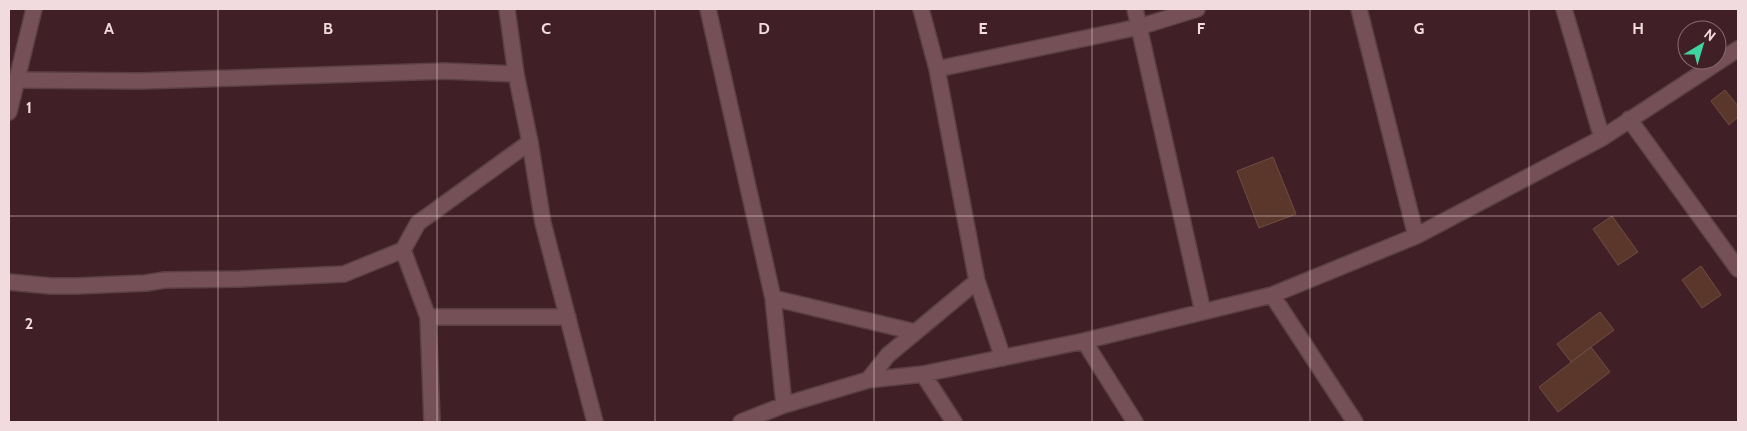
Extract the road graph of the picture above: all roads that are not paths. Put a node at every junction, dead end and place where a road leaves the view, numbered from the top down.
1 (34, 9) edge
2 (507, 9) edge
3 (708, 9) edge
4 (920, 9) edge
5 (1135, 9) edge
6 (1197, 9) edge
7 (1360, 9) edge
8 (1564, 9) edge
9 (1139, 27) junction
10 (1738, 49) edge
11 (937, 69) junction
12 (516, 74) junction
13 (16, 80) junction
14 (9, 112) edge
15 (1629, 119) junction
16 (1602, 138) junction
17 (530, 142) junction
18 (1416, 236) junction
19 (403, 250) junction
20 (1738, 269) edge
21 (976, 281) junction
22 (9, 282) edge
23 (1272, 295) junction
24 (773, 298) junction
25 (1203, 312) junction
26 (428, 317) junction
27 (568, 317) junction
28 (915, 332) junction
29 (1084, 341) junction
30 (1003, 358) junction
31 (923, 374) junction
32 (868, 380) junction
33 (784, 405) junction
34 (432, 422) edge
35 (595, 422) edge
36 (741, 422) edge
37 (954, 422) edge
38 (1135, 422) edge
39 (1355, 422) edge

1 - 13 street
2 - 12 street
3 - 24 street
4 - 11 street
5 - 9 street
6 - 9 street
7 - 18 street
8 - 16 street
9 - 11 street
9 - 25 street
10 - 15 street
11 - 21 street
12 - 13 street
12 - 17 street
13 - 14 street
15 - 16 street
15 - 20 street
16 - 18 street
17 - 19 street
17 - 27 street
18 - 23 street
19 - 22 street
19 - 26 street
21 - 28 street
21 - 30 street
23 - 25 street
23 - 39 street
24 - 28 street
24 - 33 street
25 - 29 street
26 - 27 street
26 - 34 street
27 - 35 street
28 - 32 street
29 - 30 street
29 - 38 street
30 - 31 street
31 - 32 street
31 - 37 street
32 - 33 street
33 - 36 street

